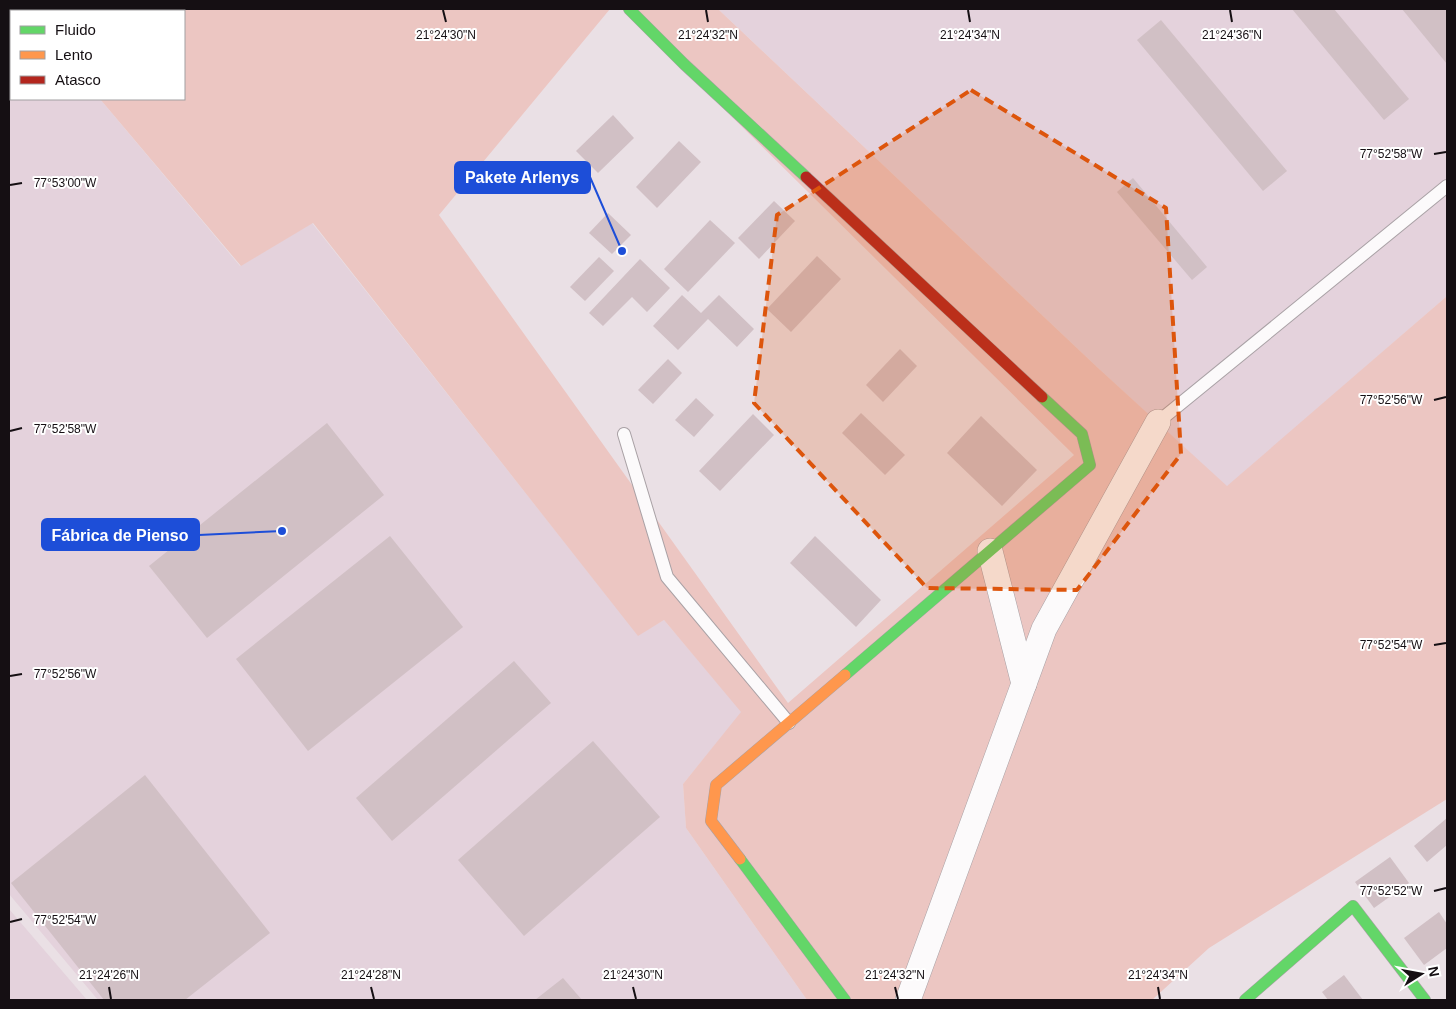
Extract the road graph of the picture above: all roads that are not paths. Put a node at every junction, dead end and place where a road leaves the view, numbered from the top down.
1 (628, 9) edge
2 (1447, 186) edge
3 (1158, 422) joint
4 (624, 434) dead end
5 (990, 551) junction
6 (1024, 684) junction
7 (789, 723) junction
8 (845, 1000) edge
9 (908, 1000) edge
10 (1245, 1000) edge
11 (1425, 1000) edge

1 - 5 street
2 - 3 lane
3 - 6 street
4 - 7 lane
5 - 6 street
5 - 7 street
6 - 9 street
7 - 8 street
10 - 11 street

